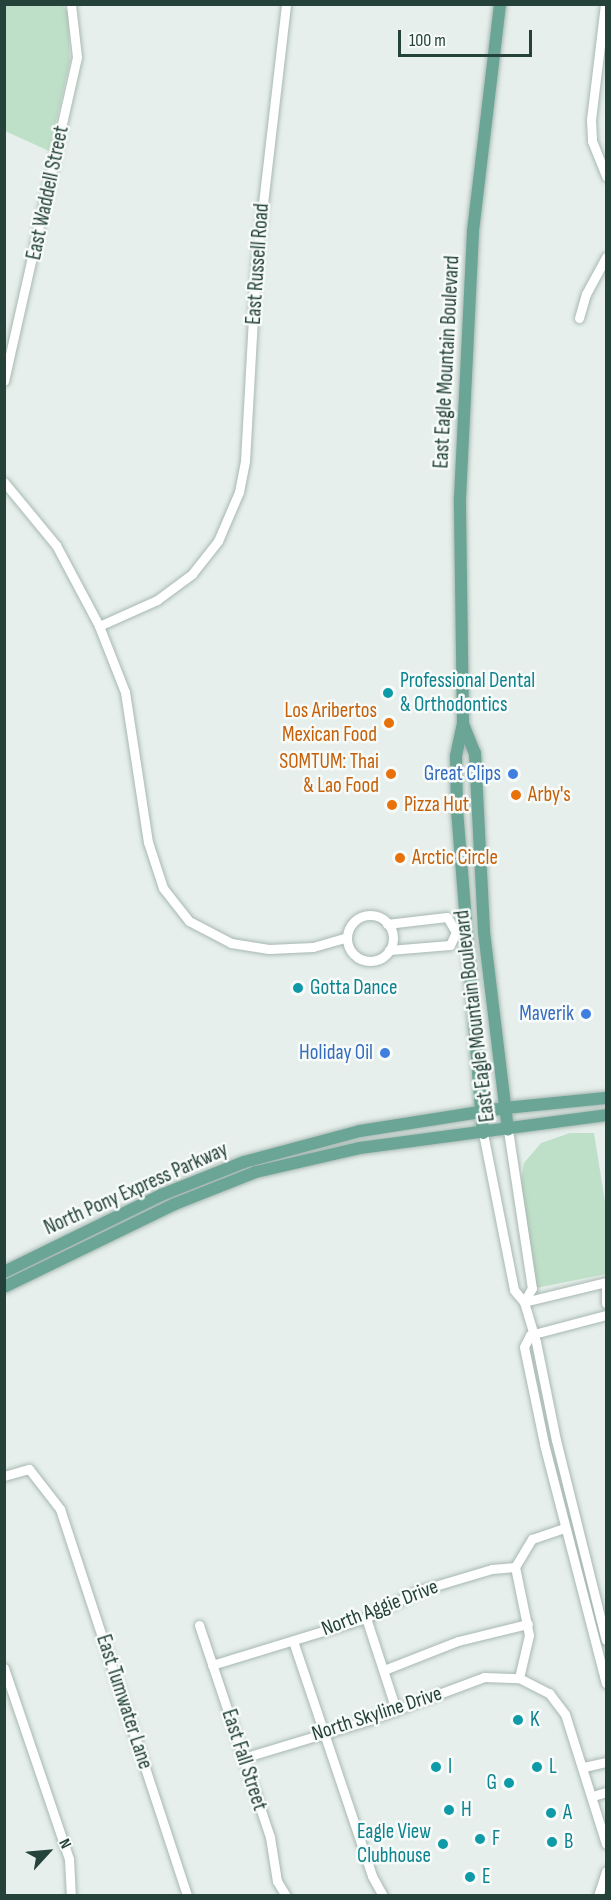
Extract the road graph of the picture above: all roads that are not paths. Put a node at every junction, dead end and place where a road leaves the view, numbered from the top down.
1 (71, 4) edge
2 (286, 4) edge
3 (500, 4) edge
4 (605, 4) edge
5 (604, 35) edge
6 (606, 176) edge
7 (606, 257) edge
8 (579, 318) dead end
9 (4, 381) edge
10 (4, 482) edge
11 (99, 626) junction
12 (463, 724) junction
13 (387, 924) junction
14 (461, 932) junction
15 (484, 932) junction
16 (346, 937) junction
17 (389, 950) junction
18 (606, 1098) edge
19 (505, 1108) junction
20 (480, 1112) junction
21 (606, 1115) edge
22 (508, 1130) junction
23 (483, 1133) junction
24 (4, 1272) edge
25 (606, 1282) edge
26 (4, 1287) edge
27 (606, 1287) edge
28 (524, 1302) junction
29 (606, 1303) edge
30 (606, 1315) edge
31 (530, 1335) junction
32 (4, 1476) edge
33 (564, 1528) junction
34 (515, 1567) junction
35 (366, 1618) junction
36 (528, 1624) junction
37 (199, 1625) dead end
38 (606, 1640) edge
39 (292, 1641) junction
40 (212, 1665) junction
41 (4, 1668) edge
42 (384, 1670) junction
43 (515, 1677) junction
44 (606, 1683) edge
45 (396, 1710) junction
46 (323, 1732) junction
47 (243, 1758) junction
48 (606, 1762) edge
49 (584, 1767) junction
50 (606, 1792) edge
51 (593, 1796) junction
52 (606, 1844) edge
53 (606, 1871) edge
54 (72, 1895) edge
55 (188, 1896) edge
56 (286, 1896) edge
57 (383, 1896) edge
58 (598, 1896) edge

1 - 9 street, East Waddell Street
2 - 11 street, East Russell Road
3 - 12 main road, East Eagle Mountain Boulevard
4 - 5 street
5 - 6 street
7 - 8 street
10 - 11 street
11 - 16 street
12 - 14 main road, East Eagle Mountain Boulevard
12 - 15 main road, East Eagle Mountain Boulevard
13 - 14 street
13 - 16 street
13 - 17 street
14 - 15 street
14 - 17 street
14 - 20 main road, East Eagle Mountain Boulevard
15 - 19 main road, East Eagle Mountain Boulevard
16 - 17 street
18 - 19 main road, North Pony Express Parkway
19 - 20 main road, North Pony Express Parkway
19 - 22 main road, East Eagle Mountain Boulevard
20 - 23 main road, East Eagle Mountain Boulevard
20 - 24 main road, North Pony Express Parkway
21 - 22 main road, North Pony Express Parkway
22 - 23 main road, North Pony Express Parkway
22 - 28 street, East Eagle Mountain Boulevard
23 - 26 main road, North Pony Express Parkway
23 - 28 street, East Eagle Mountain Boulevard
25 - 28 street
27 - 29 street
28 - 31 street, East Eagle Mountain Boulevard
30 - 31 street
31 - 33 street, East Eagle Mountain Boulevard
31 - 38 street, East Eagle Mountain Boulevard
32 - 55 street, East Tumwater Lane
33 - 34 street
33 - 44 street, East Eagle Mountain Boulevard
34 - 35 street, North Aggie Drive
34 - 36 street
35 - 39 street, North Aggie Drive
35 - 42 street
36 - 42 street
36 - 43 street
37 - 40 street, East Fall Street
39 - 40 street, North Aggie Drive
39 - 46 street
40 - 47 street, East Fall Street
41 - 54 street
42 - 45 street
43 - 45 street, North Skyline Drive
43 - 49 street
45 - 46 street, North Skyline Drive
46 - 47 street, North Skyline Drive
46 - 57 street
47 - 56 street, East Fall Street
48 - 49 street
49 - 51 street
50 - 51 street
51 - 52 street
53 - 58 street

